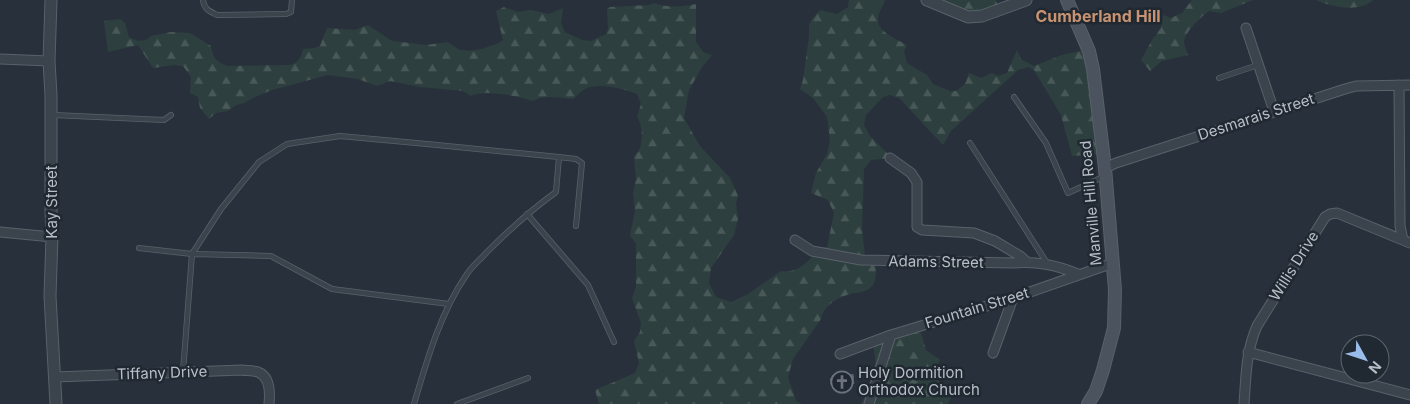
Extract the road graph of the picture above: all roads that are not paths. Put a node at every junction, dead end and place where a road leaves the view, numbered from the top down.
1 (50, 0) edge
2 (203, 0) edge
3 (292, 0) edge
4 (927, 0) edge
5 (1026, 0) edge
6 (1068, 0) edge
7 (1246, 28) dead end
8 (0, 58) edge
9 (49, 60) junction
10 (1258, 64) junction
11 (1219, 78) dead end
12 (1399, 85) junction
13 (1410, 85) edge
14 (1014, 97) dead end
15 (1274, 111) junction
16 (51, 115) junction
17 (171, 115) dead end
18 (970, 143) dead end
19 (559, 157) junction
20 (890, 158) dead end
21 (1106, 172) junction
22 (527, 214) junction
23 (576, 226) dead end
24 (0, 232) edge
25 (52, 237) junction
26 (795, 240) dead end
27 (1406, 241) edge
28 (139, 248) dead end
29 (192, 254) junction
30 (1026, 262) junction
31 (1113, 263) junction
32 (1047, 264) junction
33 (1078, 274) junction
34 (1013, 298) junction
35 (449, 304) junction
36 (892, 335) junction
37 (614, 342) dead end
38 (1248, 352) junction
39 (993, 353) dead end
40 (840, 354) dead end
41 (183, 373) junction
42 (55, 377) junction
43 (528, 378) dead end
44 (1410, 395) edge
45 (56, 404) edge
46 (269, 404) edge
47 (414, 404) edge
48 (457, 404) edge
49 (869, 404) edge
50 (1088, 404) edge
51 (1244, 404) edge

1 - 9 street, Kay Street
2 - 3 lane
4 - 5 street
6 - 21 main road, Manville Hill Road
7 - 10 street
8 - 9 street
9 - 16 street, Kay Street
10 - 11 lane
10 - 15 street
12 - 13 street, Desmarais Street
12 - 15 street, Desmarais Street
12 - 27 street
14 - 21 lane
15 - 21 street, Desmarais Street
16 - 17 lane
16 - 25 street, Kay Street
18 - 32 lane
19 - 22 lane
19 - 23 lane
19 - 29 lane
20 - 30 street
21 - 31 main road, Manville Hill Road
22 - 35 lane
22 - 37 lane
24 - 25 street
25 - 42 street, Kay Street
26 - 30 street, Adams Street
27 - 38 street, Willis Drive
28 - 29 lane
29 - 35 lane
29 - 41 lane
30 - 32 street, Adams Street
31 - 33 street, Fountain Street
31 - 50 main road, Manville Hill Road
32 - 33 street, Adams Street
33 - 34 street, Fountain Street
34 - 36 street, Fountain Street
34 - 39 street
35 - 47 lane
36 - 40 street, Fountain Street
36 - 49 street
38 - 44 street
38 - 51 street, Willis Drive
41 - 42 street, Tiffany Drive
41 - 46 street, Tiffany Drive
42 - 45 street, Kay Street
43 - 48 lane

